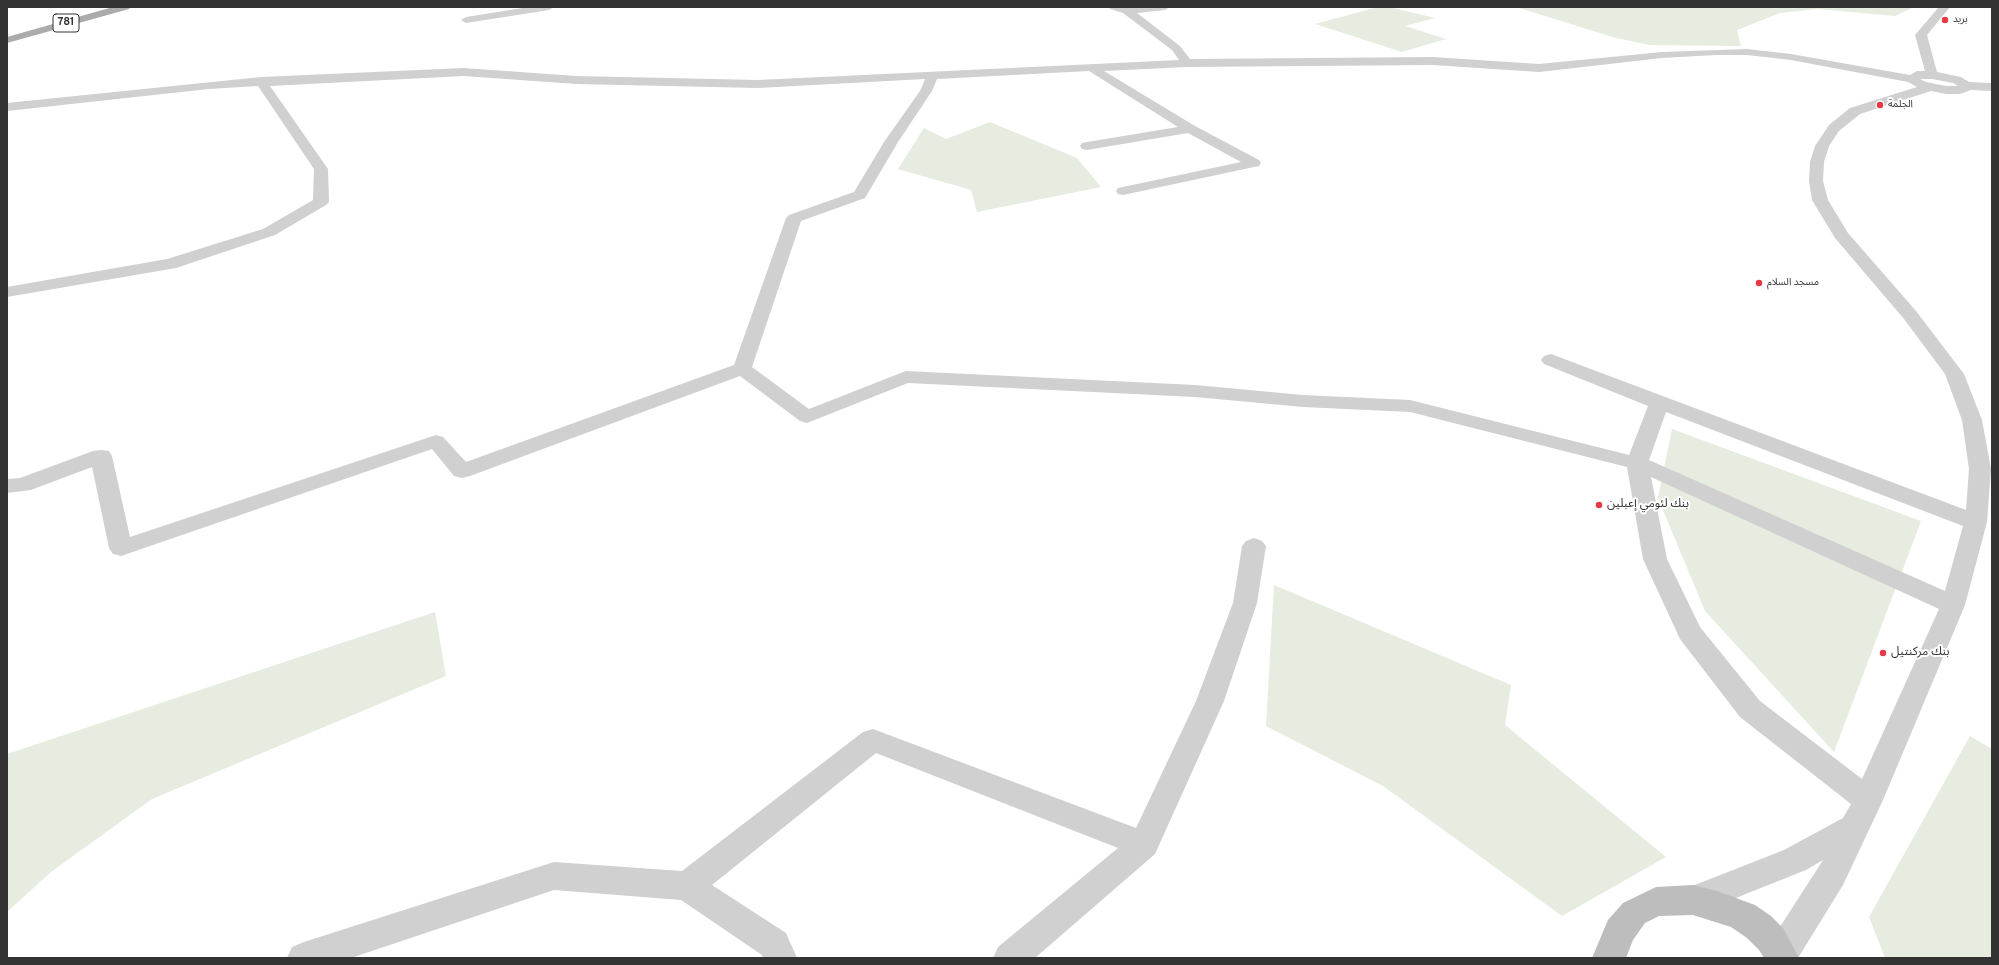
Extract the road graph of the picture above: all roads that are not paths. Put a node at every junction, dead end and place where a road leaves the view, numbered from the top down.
1 (107, 7) edge
2 (125, 7) edge
3 (549, 7) edge
4 (1114, 7) edge
5 (1165, 7) edge
6 (1945, 7) edge
7 (1127, 11) junction
8 (466, 20) dead end
9 (7, 35) edge
10 (7, 40) edge
11 (1187, 62) junction
12 (1090, 67) junction
13 (933, 74) junction
14 (1924, 80) junction
15 (261, 81) junction
16 (1992, 87) edge
17 (7, 106) edge
18 (1190, 129) junction
19 (1087, 146) dead end
20 (1123, 191) dead end
21 (7, 292) edge
22 (1551, 360) dead end
23 (742, 369) junction
24 (1659, 403) junction
25 (1637, 462) junction
26 (7, 486) edge
27 (1976, 522) junction
28 (1254, 546) dead end
29 (1953, 605) junction
30 (1861, 814) junction
31 (1144, 845) junction
32 (688, 886) junction
33 (1693, 900) junction
34 (1782, 957) edge
35 (304, 958) edge
36 (780, 958) edge
37 (1010, 958) edge
38 (1609, 958) edge

1 - 9 main road, 781
2 - 10 main road, 781
3 - 8 street
4 - 7 street
5 - 7 street
6 - 14 street
7 - 11 street
11 - 12 street
11 - 14 street
12 - 13 street
12 - 18 street
13 - 15 street
13 - 23 street
14 - 16 street
14 - 27 street
15 - 17 street
15 - 21 street
18 - 19 street
18 - 20 street
22 - 24 street
23 - 25 street
23 - 26 street
24 - 25 street
24 - 27 street
25 - 29 street
25 - 30 street
27 - 29 street
28 - 31 street
29 - 30 street
30 - 33 street
30 - 34 street
31 - 32 street
31 - 37 street
32 - 35 street
32 - 36 street
33 - 34 street
33 - 38 street

